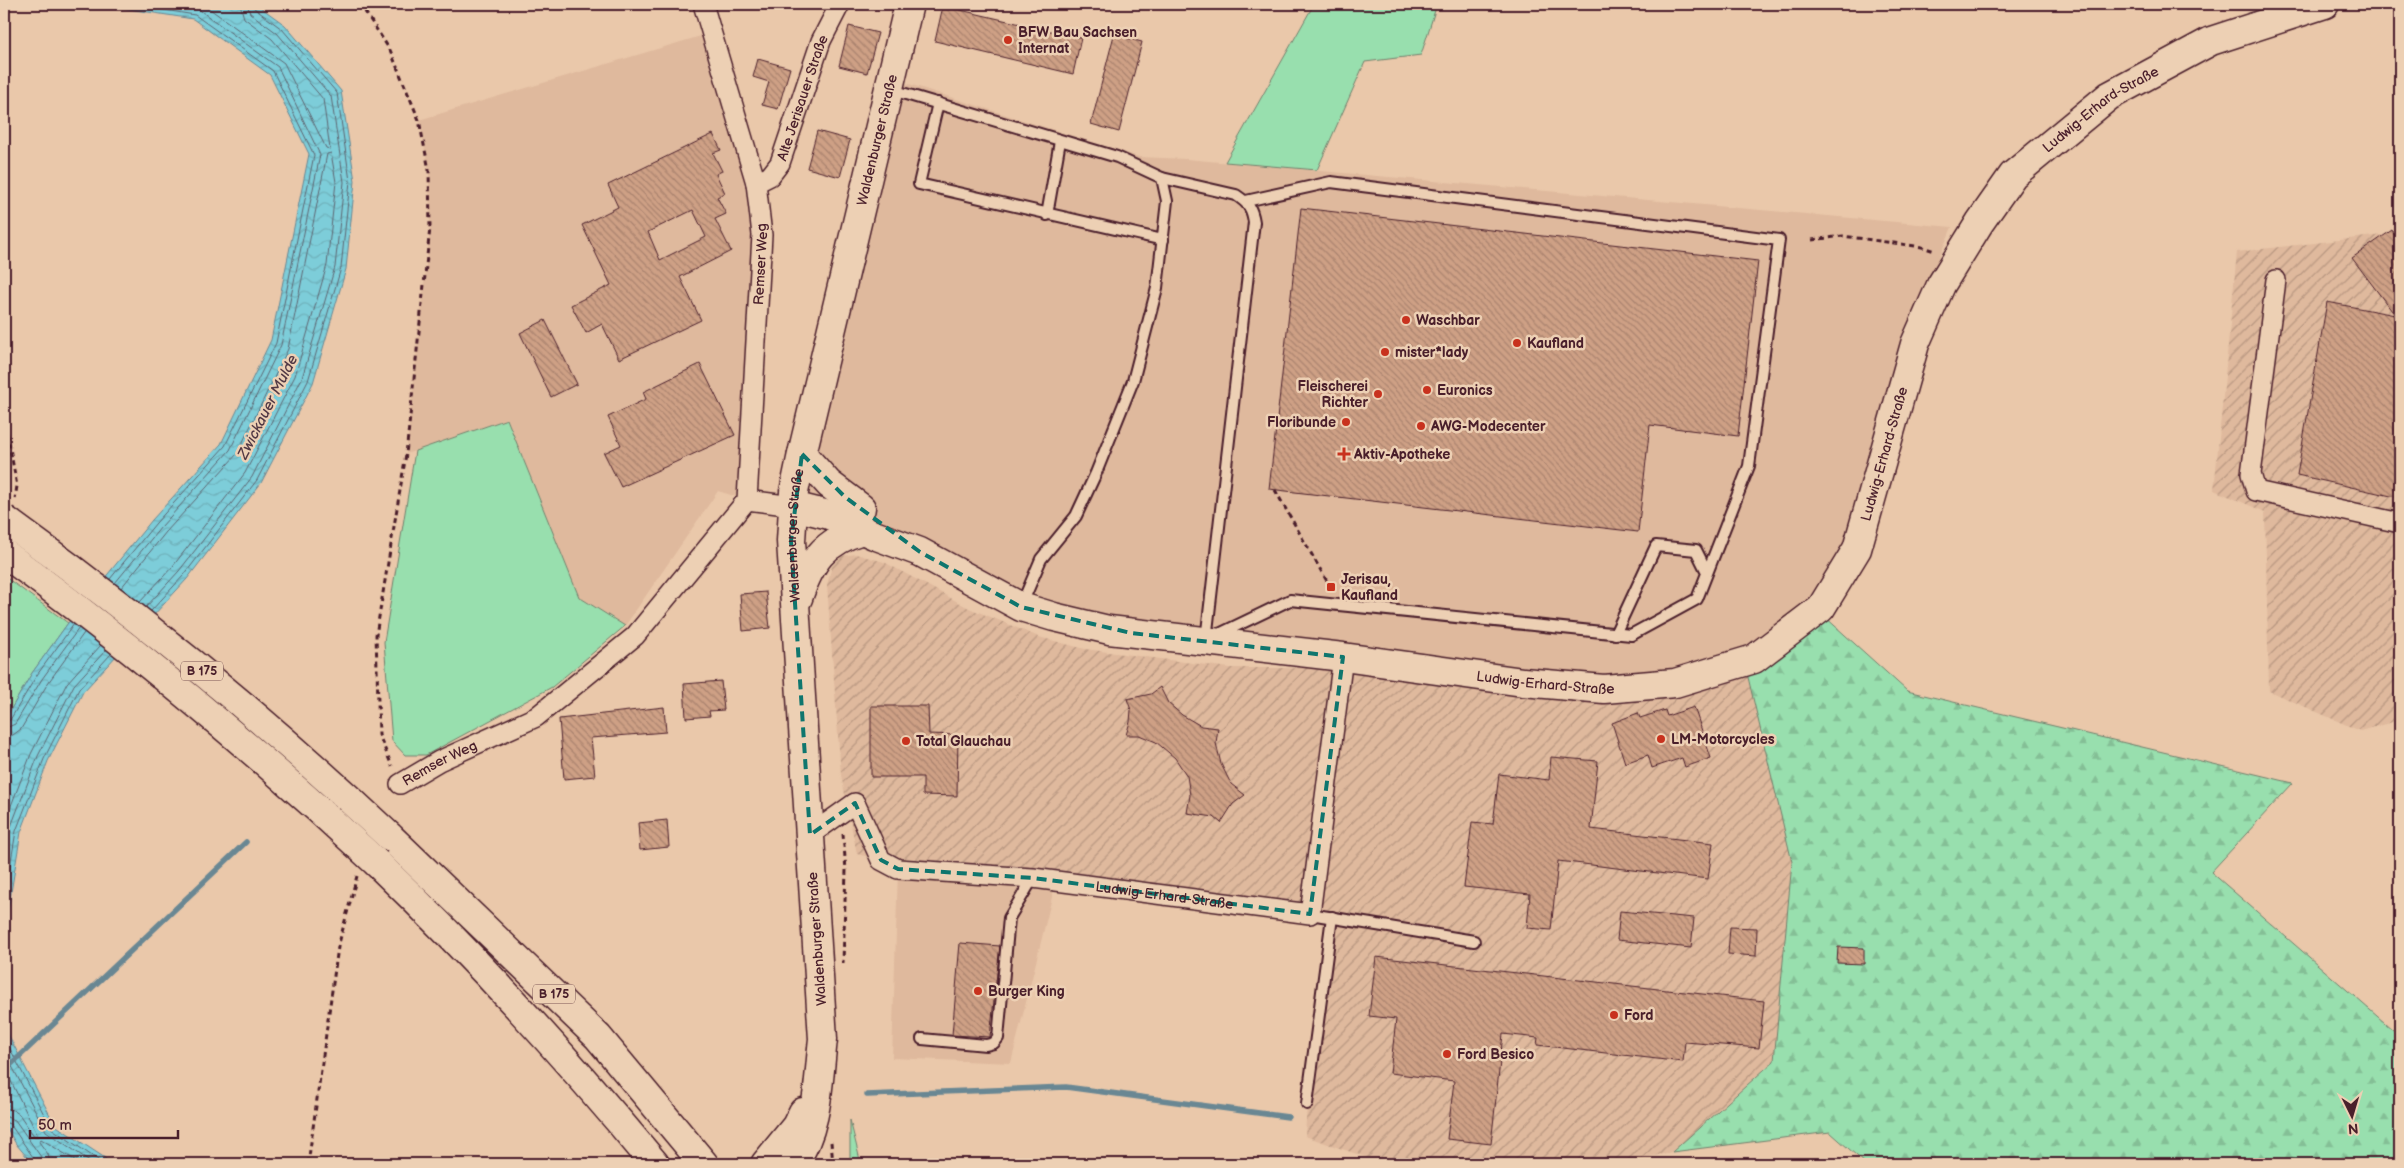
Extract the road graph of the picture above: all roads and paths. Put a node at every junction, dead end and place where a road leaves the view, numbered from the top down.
1 (360, 4) edge
2 (703, 4) edge
3 (840, 4) edge
4 (909, 4) edge
5 (2325, 4) edge
6 (888, 89) junction
7 (938, 103) junction
8 (1060, 141) junction
9 (1162, 178) junction
10 (756, 183) junction
11 (1246, 201) junction
12 (1047, 215) junction
13 (1163, 240) junction
14 (1812, 240) dead end
15 (1939, 245) dead end
16 (1935, 251) junction
17 (1931, 258) dead end
18 (2276, 280) dead end
19 (802, 454) junction
20 (1276, 490) dead end
21 (794, 499) junction
22 (746, 500) junction
23 (4, 519) edge
24 (862, 519) junction
25 (2400, 523) edge
26 (4, 553) edge
27 (1707, 572) junction
28 (795, 606) junction
29 (1341, 606) junction
30 (1021, 607) junction
31 (1615, 634) junction
32 (1206, 641) junction
33 (1343, 658) junction
34 (400, 784) joint
35 (810, 835) junction
36 (368, 869) junction
37 (1033, 878) junction
38 (1310, 914) junction
39 (1332, 917) junction
40 (1474, 941) dead end
41 (922, 1039) dead end
42 (818, 1079) junction
43 (1307, 1104) dead end
44 (308, 1164) edge
45 (655, 1164) edge
46 (704, 1164) edge
47 (765, 1164) edge
48 (793, 1164) edge

1 - 34 path
2 - 10 street, Remser Weg
3 - 10 street, Alte Jerisauer Straße
4 - 6 street, Waldenburger Straße
5 - 33 street, Ludwig-Erhard-Straße
6 - 7 lane
6 - 19 street, Waldenburger Straße
7 - 8 lane
7 - 12 lane
8 - 9 lane
8 - 12 lane
9 - 11 lane
9 - 13 lane
10 - 22 street, Remser Weg
11 - 27 lane
11 - 32 lane
12 - 13 lane
13 - 30 lane
14 - 16 path
15 - 16 path
16 - 17 path
18 - 25 street
19 - 21 street, Waldenburger Straße
19 - 24 street
20 - 29 path
21 - 22 street
21 - 24 street, Ludwig-Erhard-Straße
21 - 28 street, Waldenburger Straße
22 - 34 street, Remser Weg
23 - 46 street, B 175, bridge
24 - 28 street
24 - 30 street, Ludwig-Erhard-Straße
26 - 36 street, B 175, bridge
27 - 31 lane
27 - 31 lane
28 - 35 street, Waldenburger Straße
29 - 31 lane
29 - 32 lane
30 - 32 street, Ludwig-Erhard-Straße
32 - 33 street, Ludwig-Erhard-Straße
33 - 38 street
35 - 37 street, Ludwig-Erhard-Straße
35 - 42 street, Waldenburger Straße
36 - 44 path
36 - 45 street, B 175
37 - 38 street, Ludwig-Erhard-Straße
37 - 41 lane
38 - 39 lane
39 - 40 lane
39 - 43 lane
42 - 47 street, Waldenburger Straße
42 - 48 street, Waldenburger Straße

